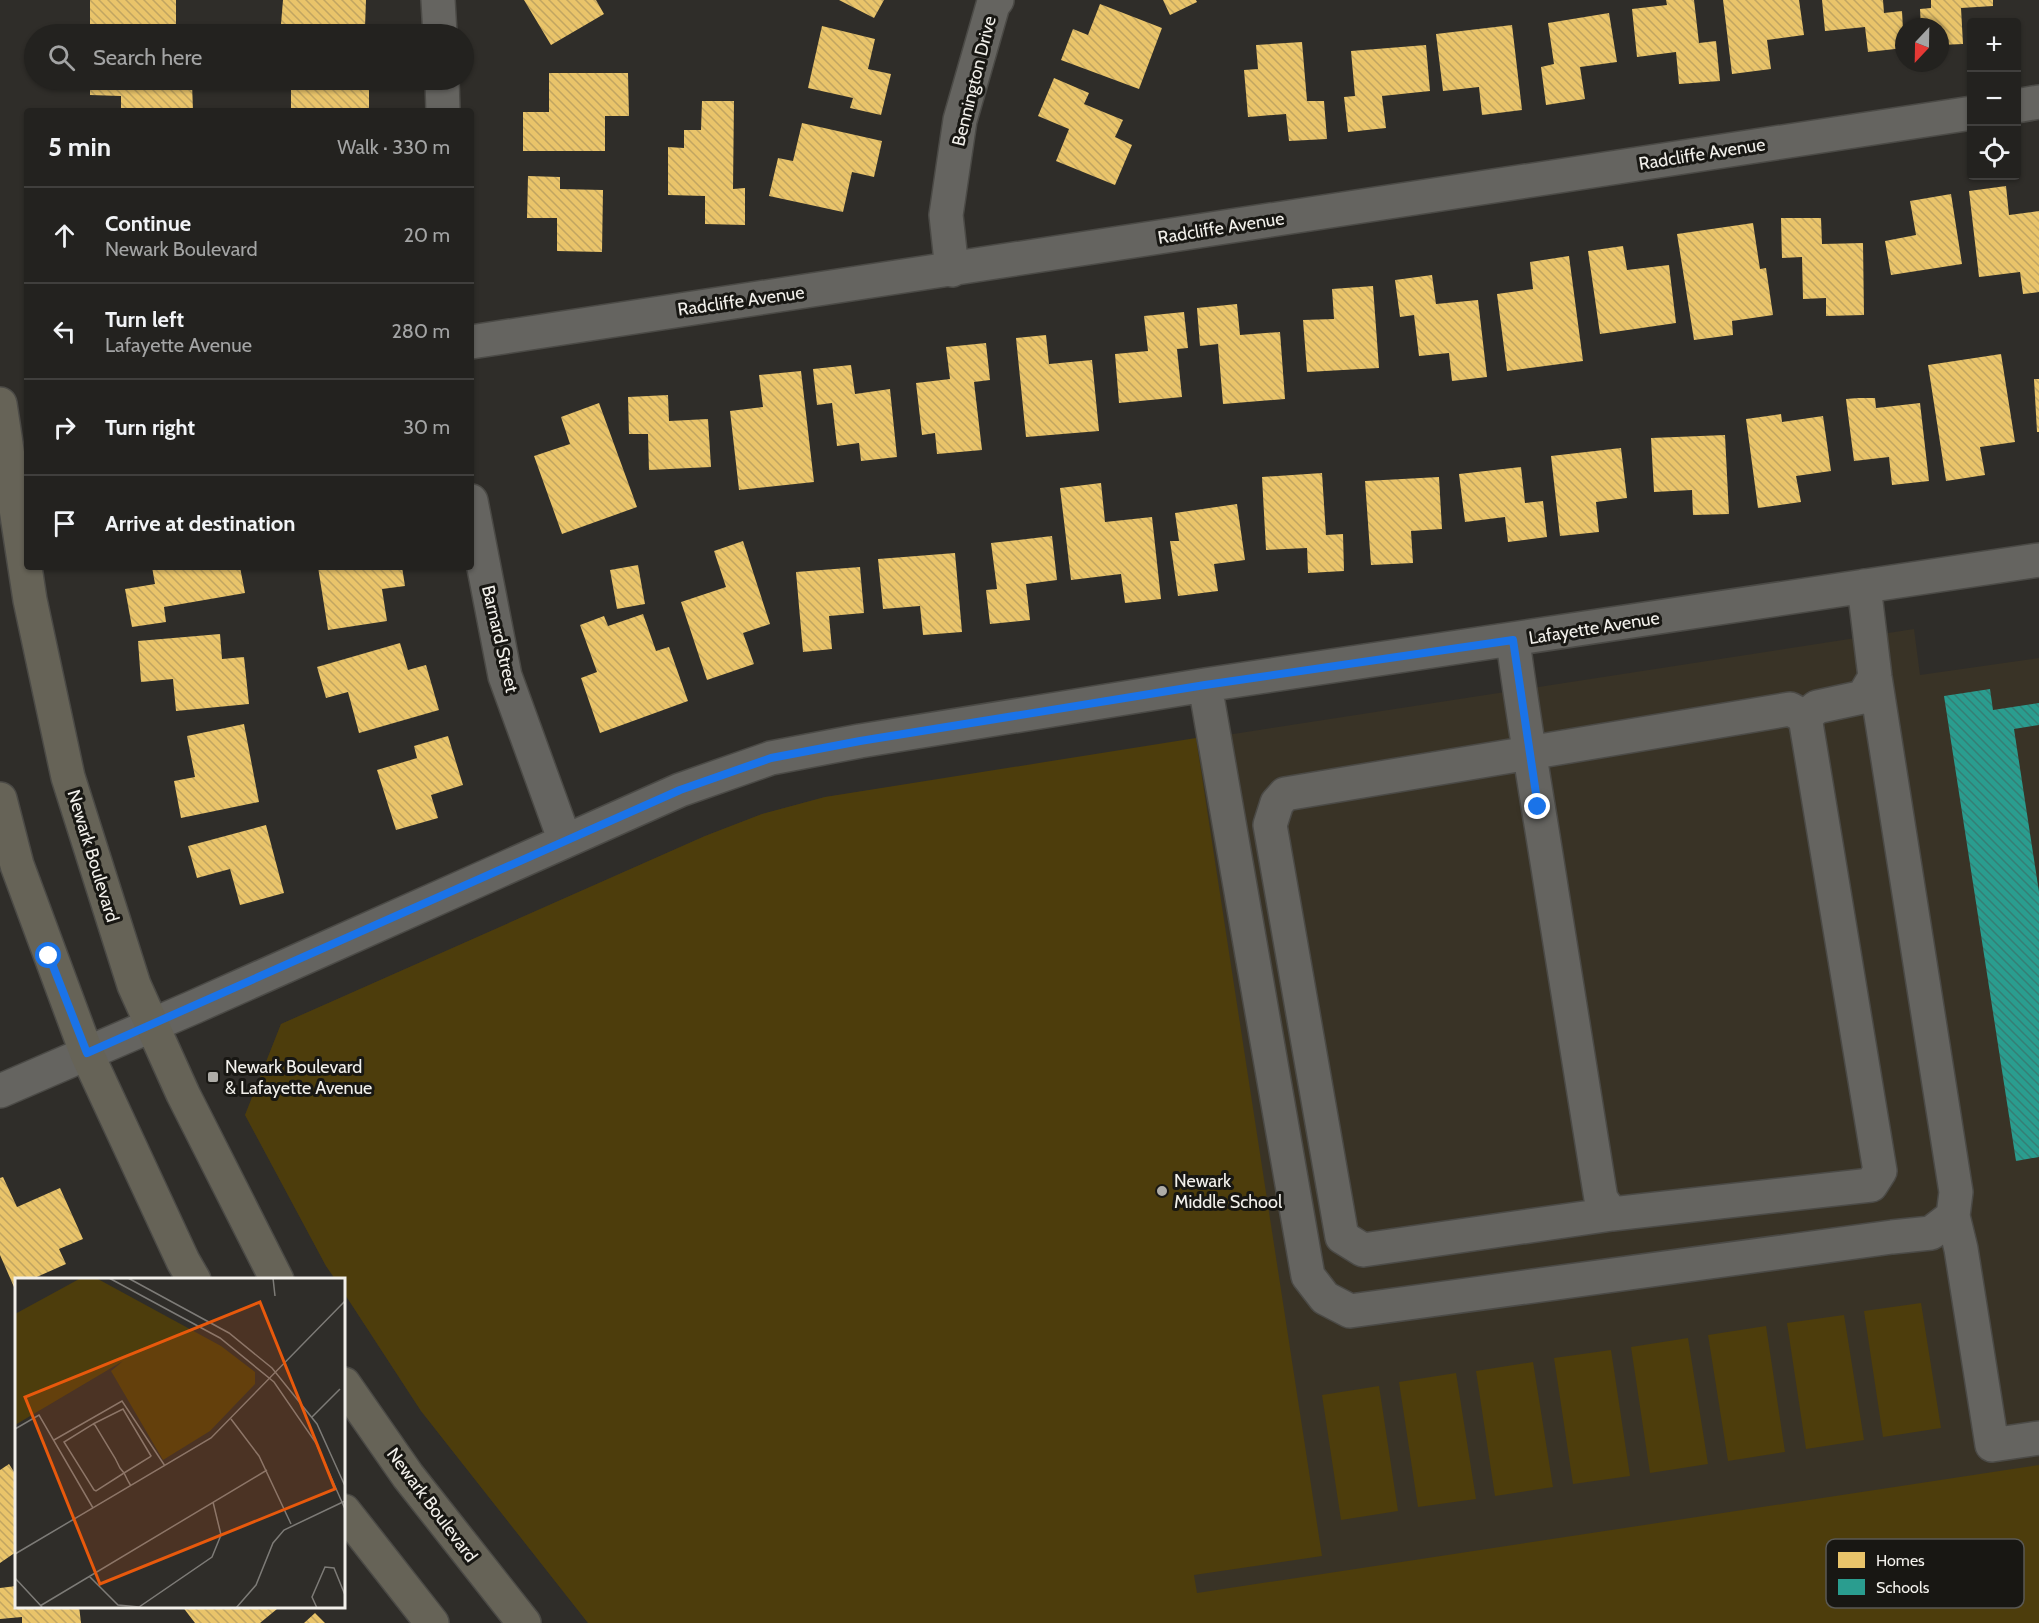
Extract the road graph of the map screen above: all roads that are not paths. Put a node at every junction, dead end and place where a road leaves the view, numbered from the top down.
1 (438, 0) edge
2 (997, 0) edge
3 (439, 24) edge
4 (442, 90) edge
5 (2039, 102) edge
6 (2021, 105) edge
7 (443, 108) edge
8 (1967, 114) edge
9 (952, 270) junction
10 (474, 342) edge
11 (0, 404) edge
12 (474, 516) edge
13 (2039, 560) edge
14 (24, 561) edge
15 (25, 570) edge
16 (1864, 586) junction
17 (1513, 640) junction
18 (1875, 677) junction
19 (1205, 685) junction
20 (1805, 717) junction
21 (1530, 753) junction
22 (0, 799) edge
23 (565, 841) junction
24 (153, 1025) junction
25 (87, 1053) junction
26 (0, 1091) edge
27 (1612, 1214) junction
28 (1953, 1216) junction
29 (193, 1278) edge
30 (276, 1278) edge
31 (345, 1385) edge
32 (2039, 1438) edge
33 (345, 1512) edge
34 (432, 1623) edge
35 (524, 1623) edge

1 - 3 street
2 - 9 street, Bennington Drive
4 - 7 street
5 - 6 street
8 - 9 street, Radcliffe Avenue
9 - 10 street, Radcliffe Avenue
11 - 14 main road, Newark Boulevard
12 - 23 street, Barnard Street
13 - 16 street, Lafayette Avenue
15 - 24 main road, Newark Boulevard
16 - 17 street, Lafayette Avenue
16 - 18 street
17 - 19 street, Lafayette Avenue
17 - 21 street
18 - 20 street
18 - 28 street
19 - 23 street, Lafayette Avenue
19 - 28 street
20 - 21 street
20 - 27 street
21 - 27 street
21 - 27 street
22 - 25 main road
23 - 24 street, Lafayette Avenue
24 - 25 street, Lafayette Avenue
24 - 30 main road, Newark Boulevard
25 - 26 street, Lafayette Avenue
25 - 29 main road
28 - 32 street
31 - 35 main road, Newark Boulevard
33 - 34 main road

